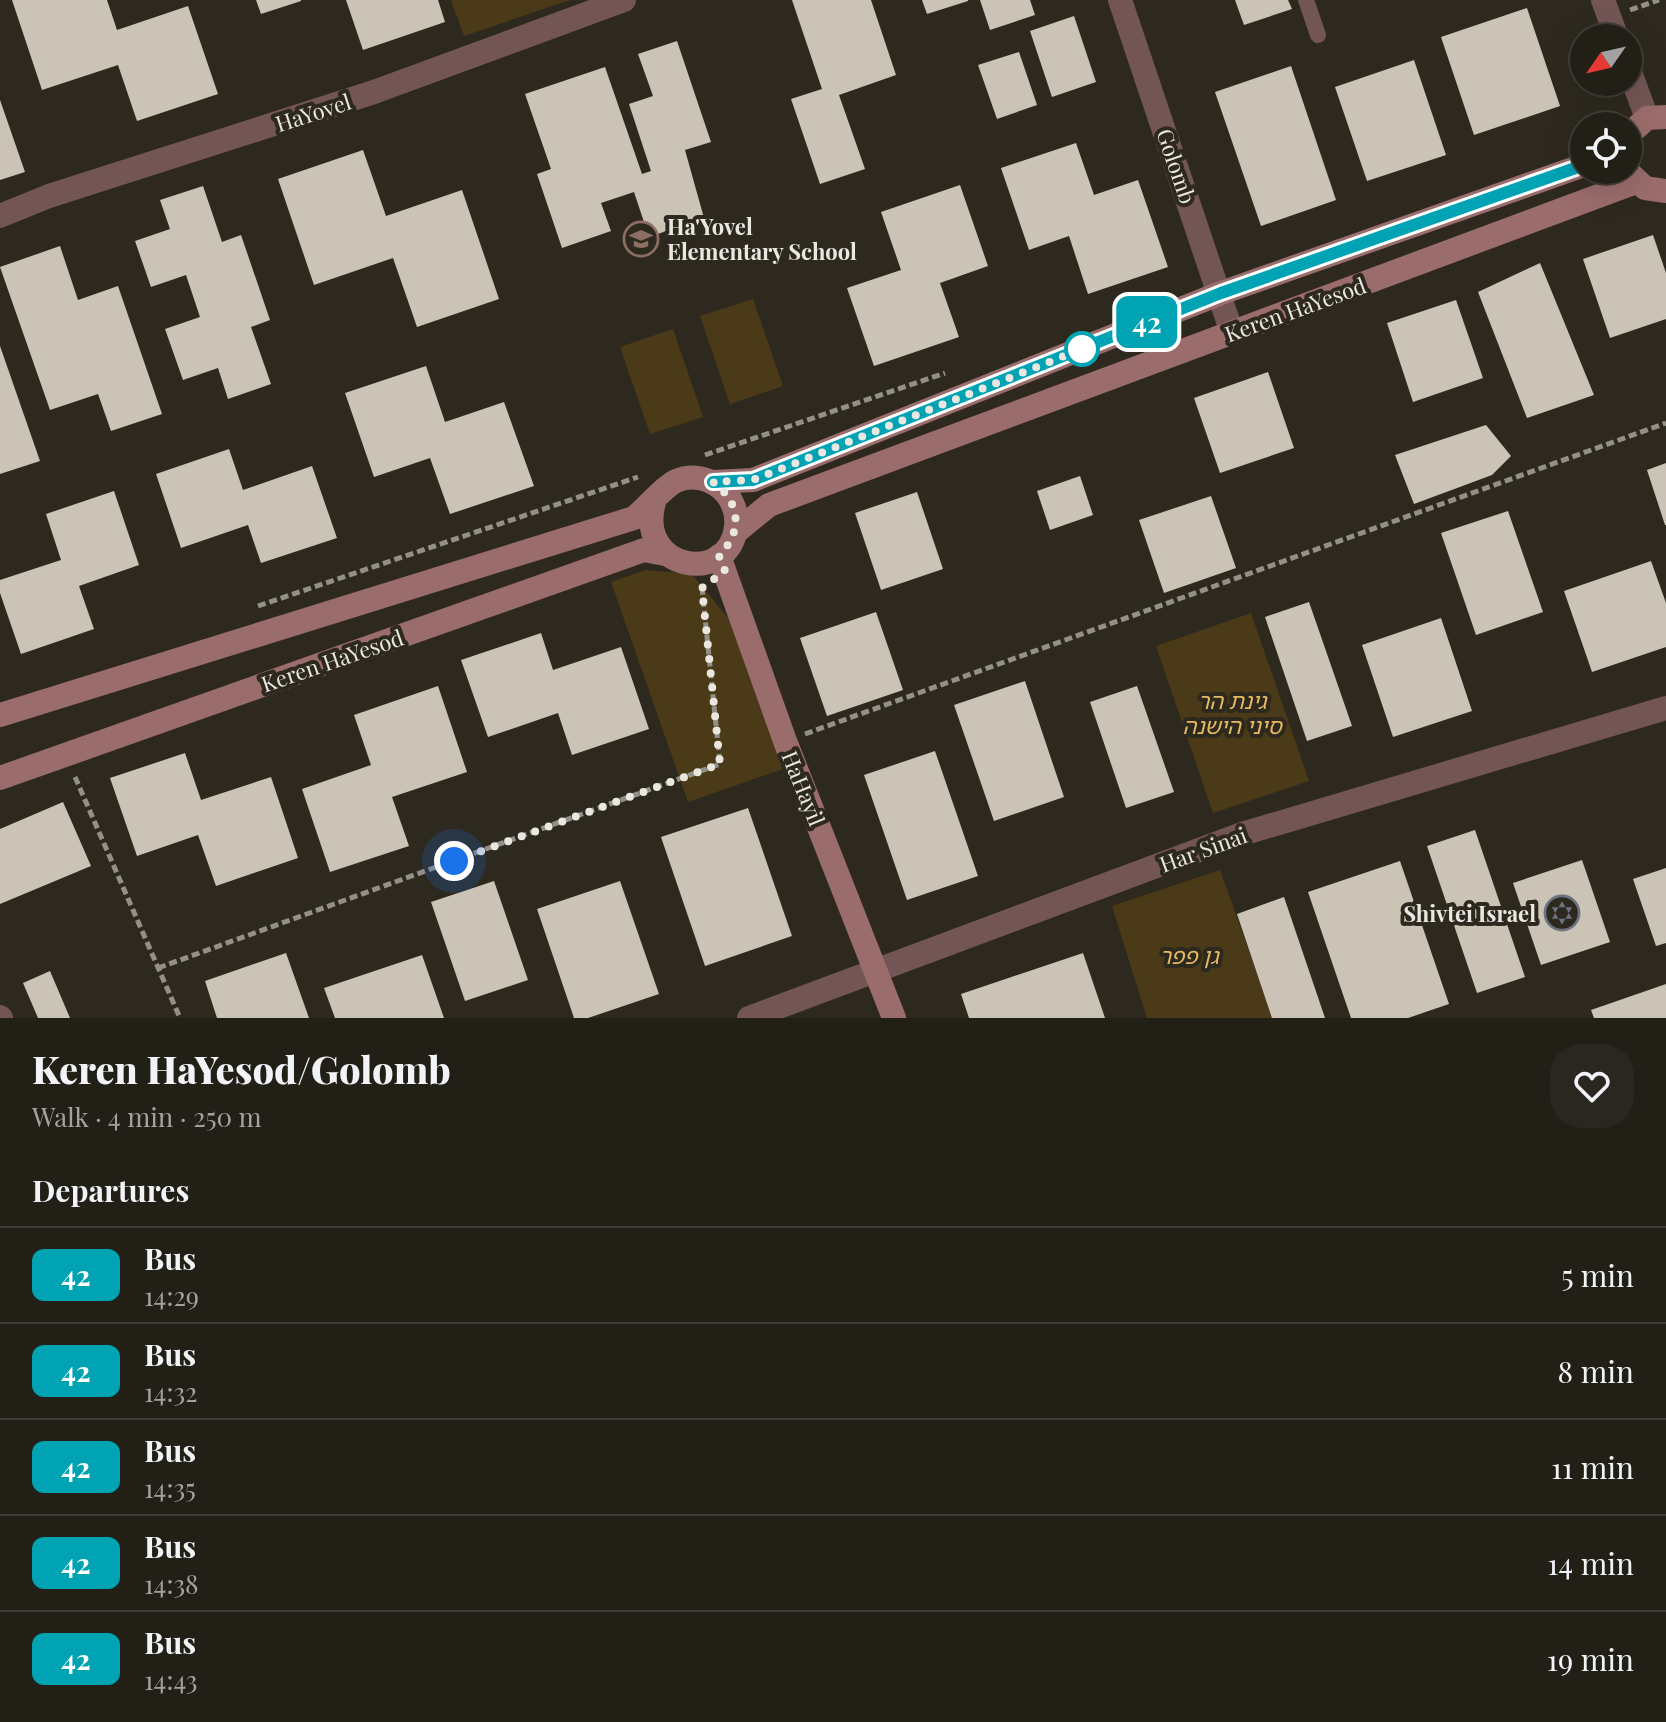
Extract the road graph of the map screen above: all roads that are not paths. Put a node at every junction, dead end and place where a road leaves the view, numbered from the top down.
1 (624, 0) edge
2 (1120, 0) edge
3 (1306, 0) edge
4 (1603, 0) edge
5 (1612, 24) edge
6 (1318, 35) dead end
7 (1642, 92) edge
8 (1656, 118) edge
9 (1570, 170) edge
10 (1611, 184) edge
11 (1640, 184) edge
12 (1666, 191) edge
13 (0, 216) edge
14 (1221, 293) junction
15 (1232, 333) junction
16 (713, 482) junction
17 (654, 502) junction
18 (736, 532) junction
19 (665, 554) junction
20 (722, 564) junction
21 (1666, 708) edge
22 (0, 715) edge
23 (0, 778) edge
24 (878, 972) junction
25 (749, 1018) edge
26 (894, 1018) edge

1 - 13 street, HaYovel
2 - 14 street, Golomb
3 - 6 lane
4 - 5 street
7 - 8 street
9 - 14 street, Keren HaYesod
10 - 15 street, Keren HaYesod
11 - 12 street
14 - 15 street, Golomb
14 - 16 street, Keren HaYesod
15 - 18 street, Keren HaYesod
16 - 17 street
16 - 18 street
17 - 19 street
17 - 22 street, Keren HaYesod
18 - 20 street
19 - 20 street
19 - 23 street, Keren HaYesod
20 - 24 street, HaHayil
21 - 24 street, Har Sinai
24 - 25 street, Har Sinai
24 - 26 street, HaHayil

